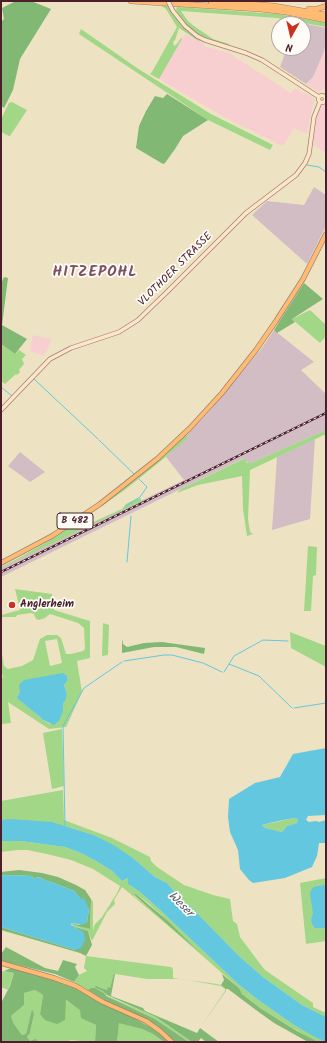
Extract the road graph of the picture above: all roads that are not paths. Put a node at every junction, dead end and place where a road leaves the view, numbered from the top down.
1 (131, 1) edge
2 (168, 1) edge
3 (211, 1) edge
4 (326, 6) edge
5 (295, 9) junction
6 (326, 15) edge
7 (326, 20) edge
8 (325, 95) edge
9 (319, 97) junction
10 (320, 102) junction
11 (325, 102) edge
12 (326, 234) edge
13 (1, 410) edge
14 (1, 564) edge
15 (1, 963) edge
16 (172, 1042) edge

1 - 7 highway
2 - 9 street, bridge
3 - 5 highway
4 - 5 highway
5 - 6 highway
8 - 9 street
8 - 11 street
9 - 10 street
10 - 11 street
10 - 13 street, VLOTHOER STRASSE
12 - 14 main road, B 482
15 - 16 main road

